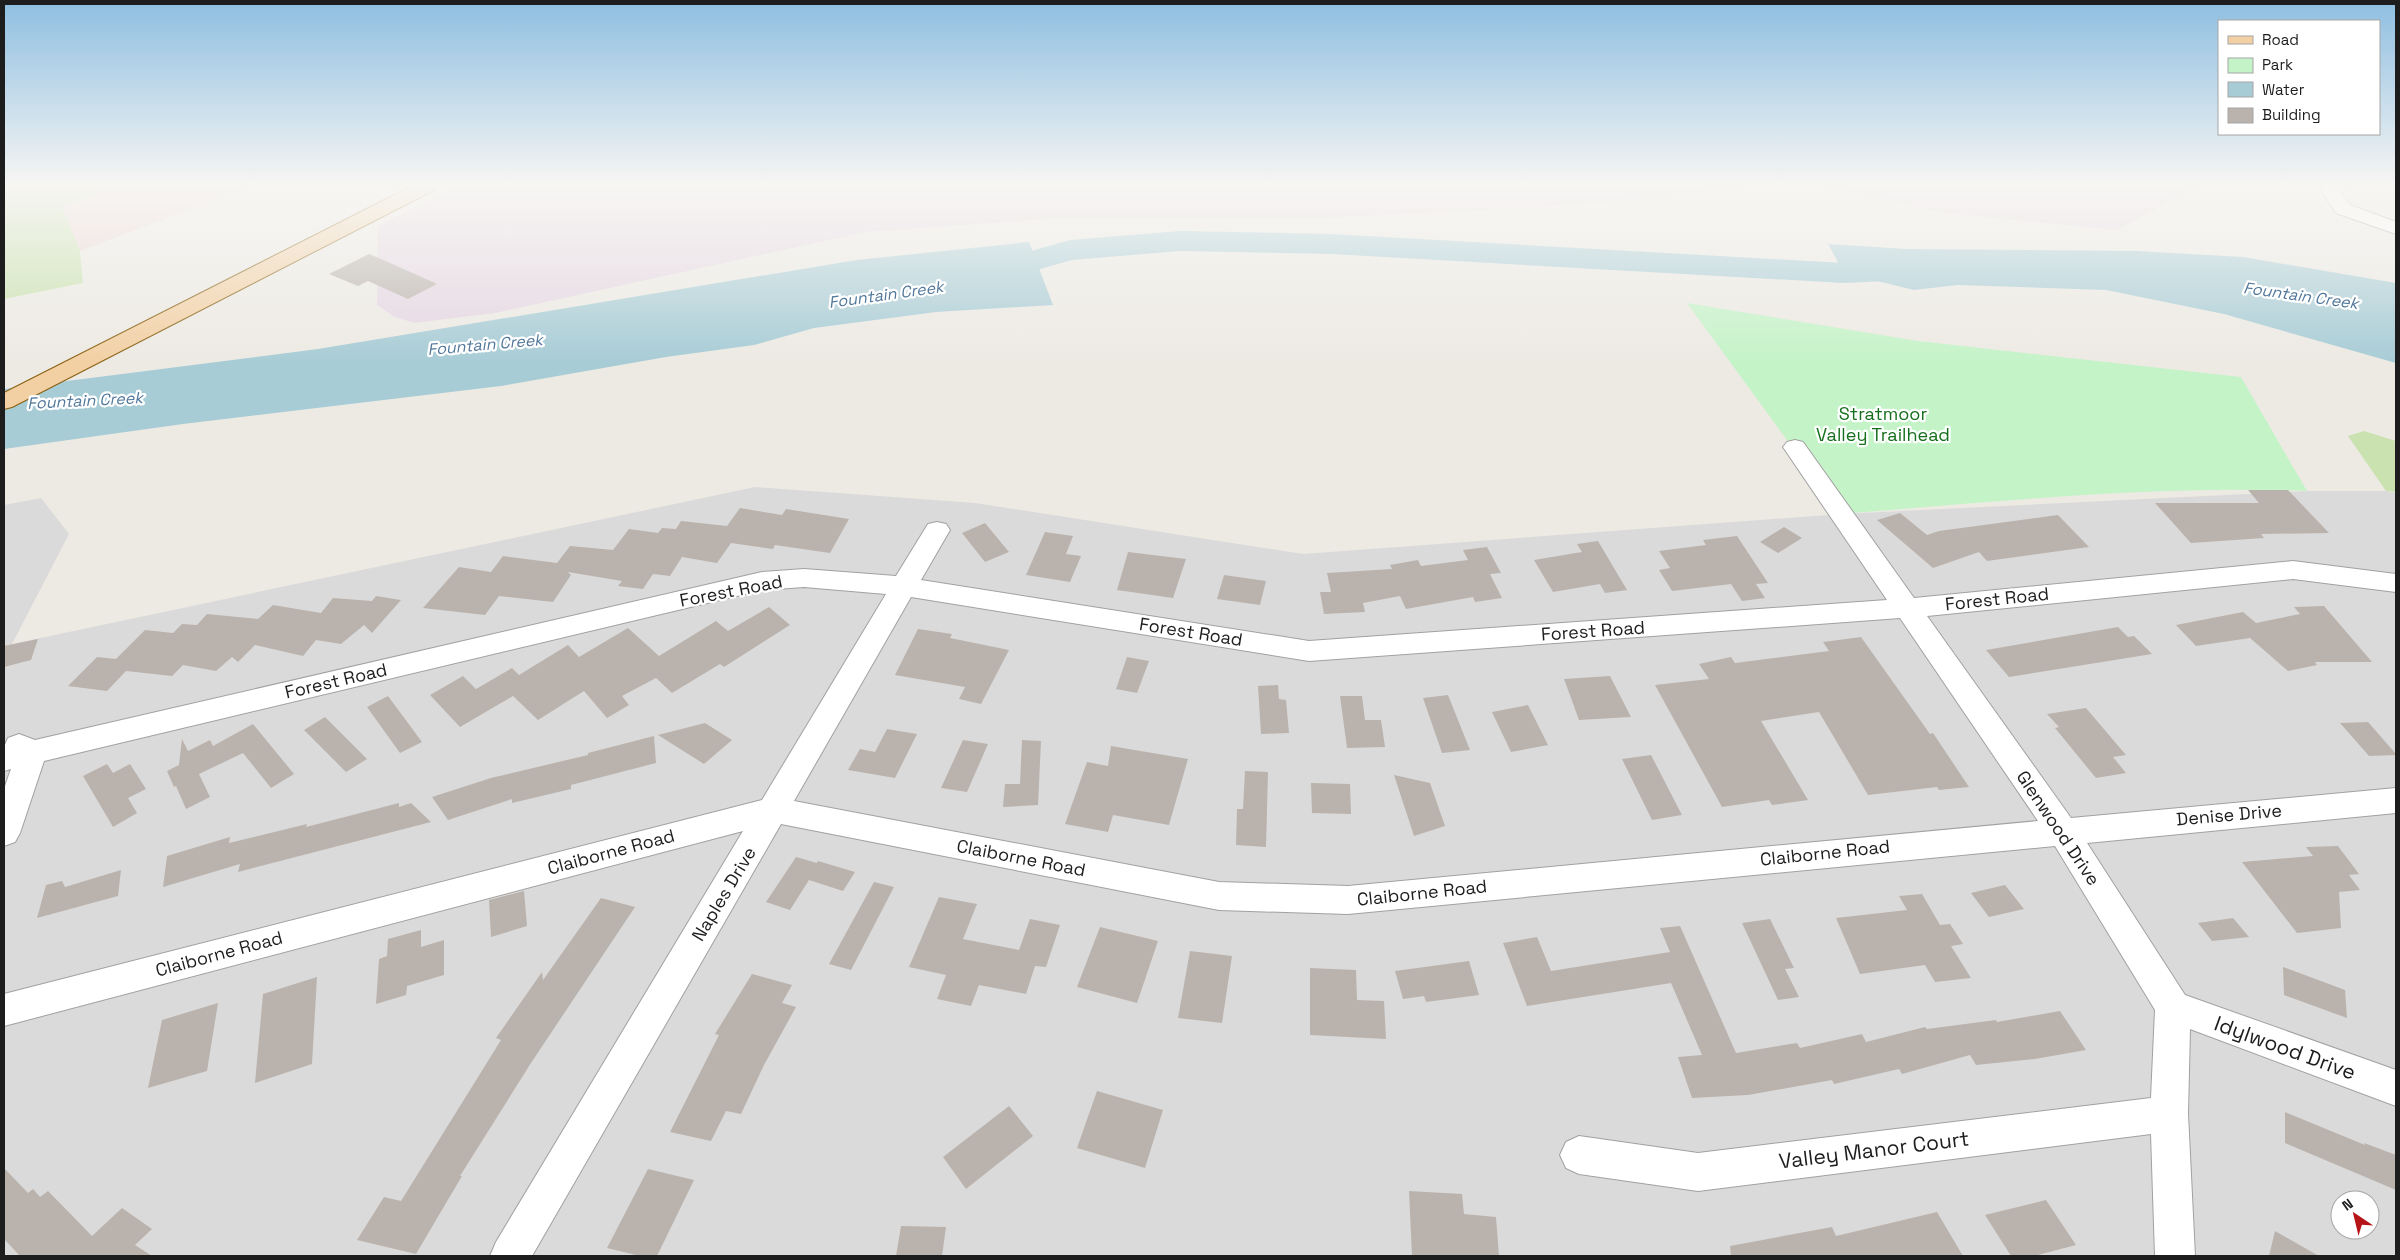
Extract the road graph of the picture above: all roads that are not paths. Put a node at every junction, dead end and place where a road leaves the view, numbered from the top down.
1 (314, 244) edge
2 (4, 402) edge
3 (1795, 447) dead end
4 (937, 530) dead end
5 (2396, 583) edge
6 (903, 586) junction
7 (1907, 608) junction
8 (4, 740) edge
9 (32, 752) junction
10 (4, 759) edge
11 (2396, 800) edge
12 (773, 810) junction
13 (2062, 830) junction
14 (4, 833) edge
15 (2173, 1007) junction
16 (4, 1010) edge
17 (2396, 1088) edge
18 (2169, 1114) junction
19 (1579, 1155) dead end
20 (510, 1256) edge
21 (2175, 1256) edge

1 - 2 main road
3 - 7 street, Glenwood Drive
4 - 6 street, Naples Drive
5 - 7 street, Forest Road
6 - 7 street, Forest Road
6 - 9 street, Forest Road
6 - 12 street, Naples Drive
7 - 13 street, Glenwood Drive
8 - 9 street
9 - 10 street, Forest Road
9 - 14 street
11 - 13 street, Denise Drive
12 - 13 street, Claiborne Road
12 - 16 street, Claiborne Road
12 - 20 street, Naples Drive
13 - 15 street, Glenwood Drive
15 - 17 street, Idylwood Drive
15 - 18 street
18 - 19 street, Valley Manor Court
18 - 21 street

